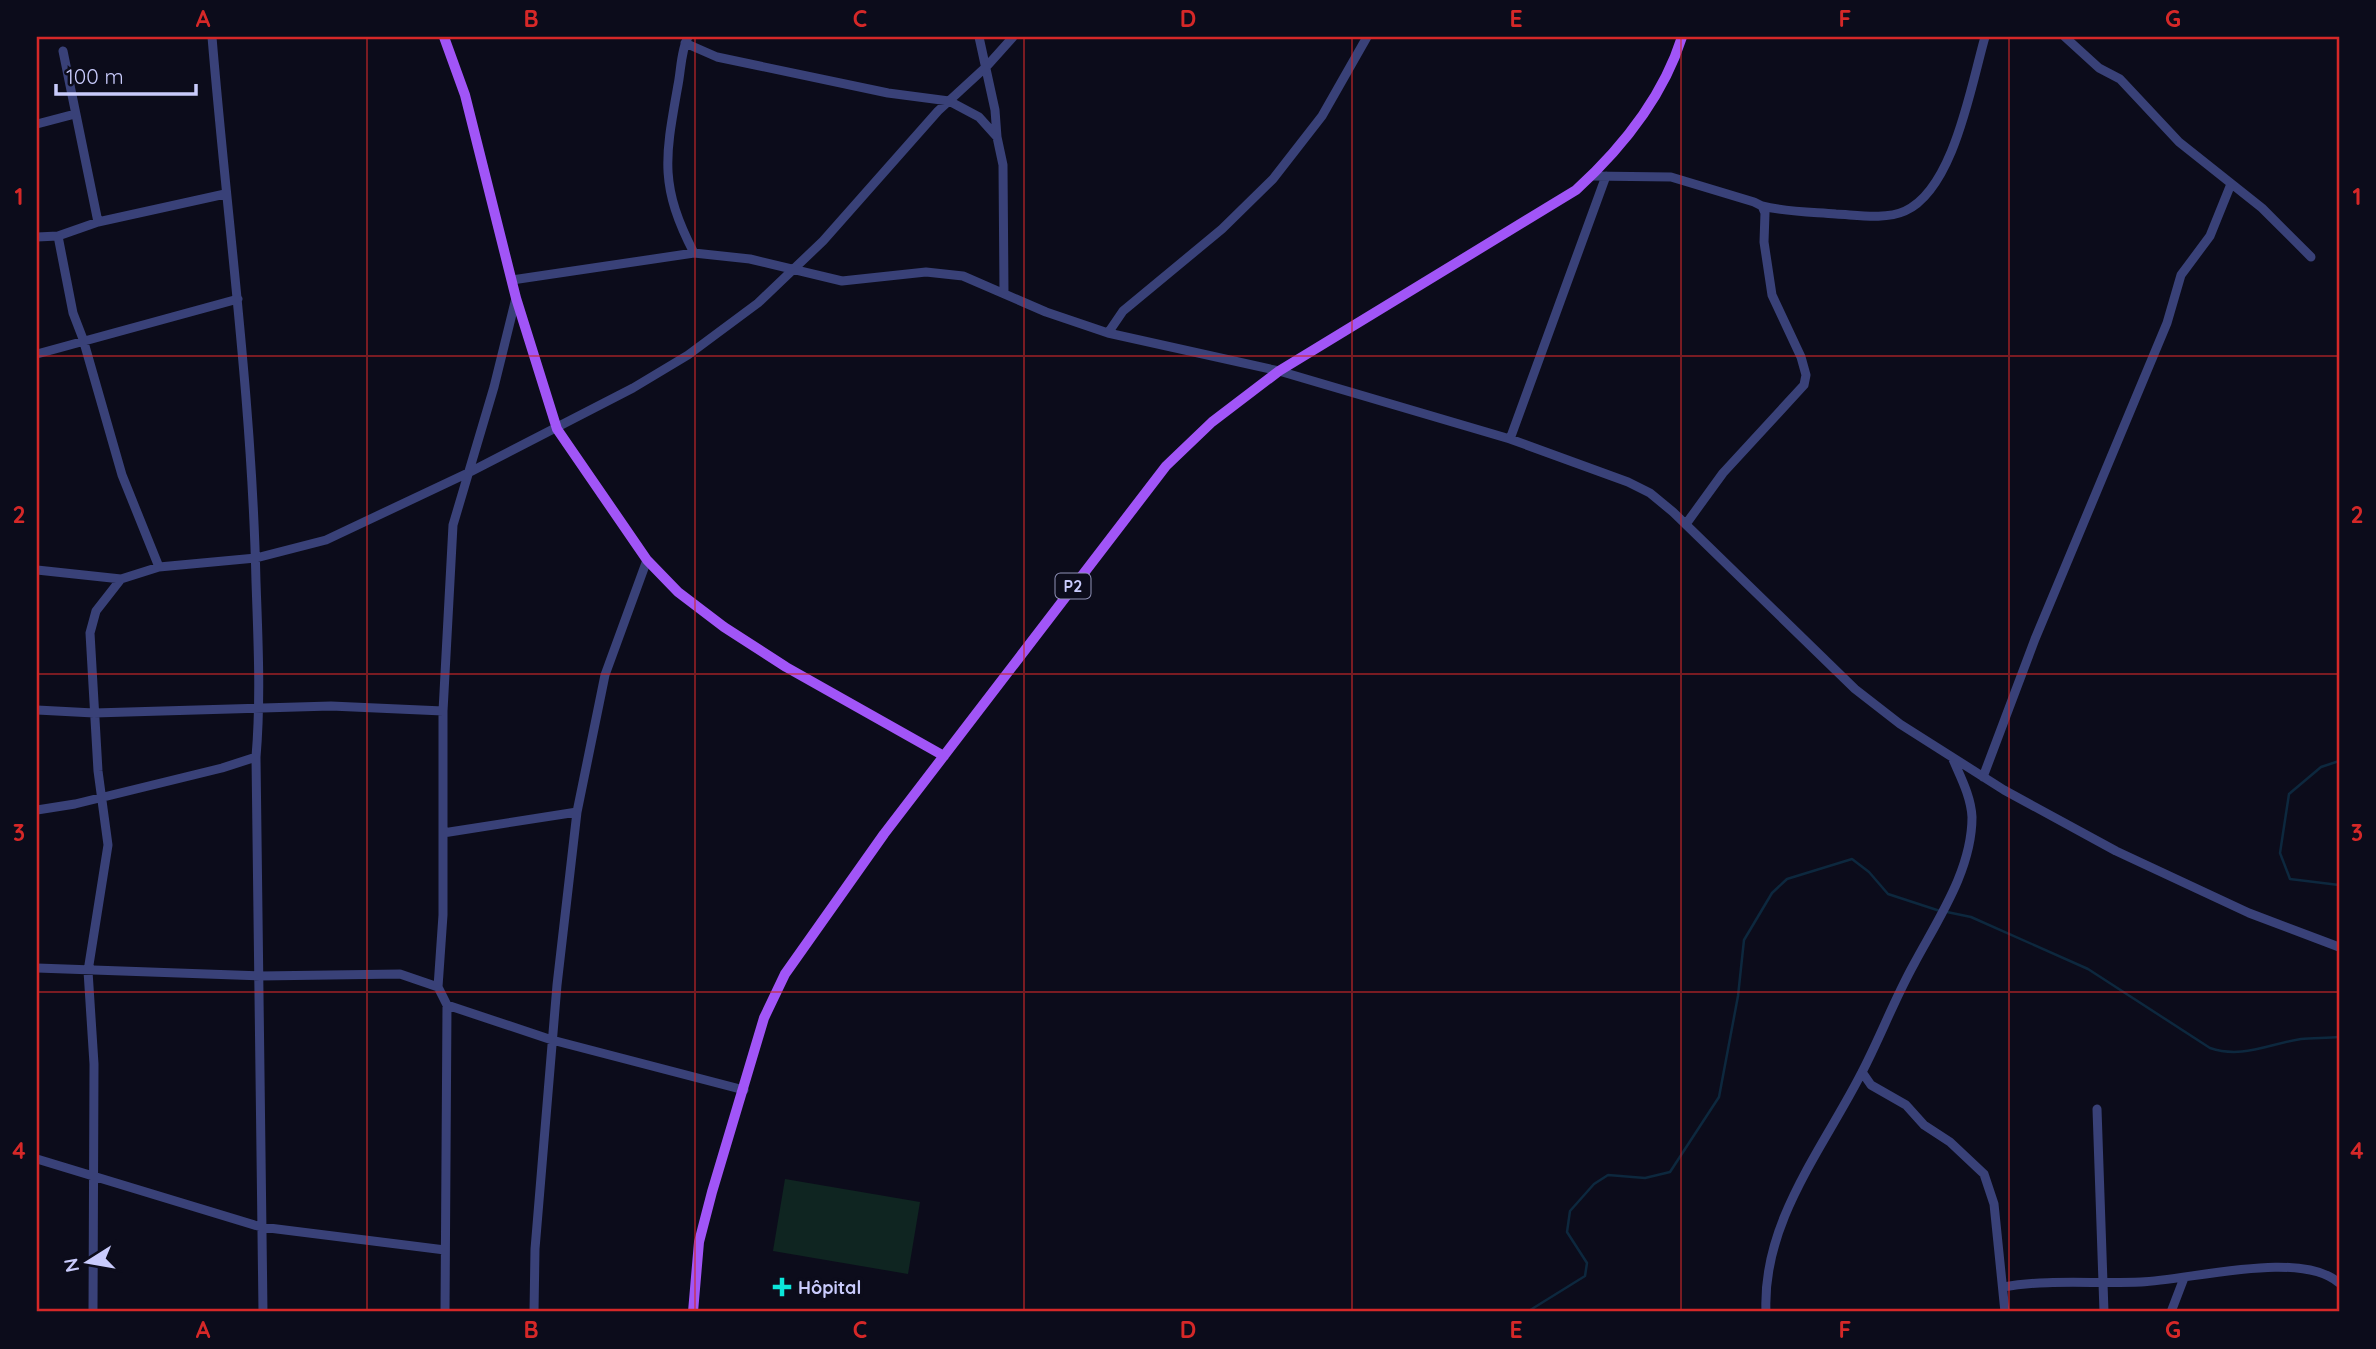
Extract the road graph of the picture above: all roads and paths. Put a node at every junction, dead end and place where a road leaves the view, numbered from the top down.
1 (212, 37) edge
2 (444, 37) edge
3 (979, 37) edge
4 (1013, 37) edge
5 (1367, 37) edge
6 (1682, 37) edge
7 (1985, 37) edge
8 (2065, 37) edge
9 (686, 40) edge
10 (63, 51) dead end
11 (987, 66) junction
12 (949, 101) junction
13 (75, 114) junction
14 (37, 124) edge
15 (996, 137) junction
16 (1591, 176) junction
17 (1606, 176) junction
18 (2231, 184) junction
19 (225, 194) junction
20 (1762, 206) junction
21 (98, 222) junction
22 (58, 236) junction
23 (37, 237) edge
24 (694, 253) junction
25 (2311, 257) dead end
26 (795, 269) junction
27 (512, 280) junction
28 (1004, 293) junction
29 (516, 298) junction
30 (238, 299) junction
31 (1108, 333) junction
32 (83, 339) junction
33 (37, 354) edge
34 (1279, 371) junction
35 (557, 429) junction
36 (1510, 439) junction
37 (470, 472) junction
38 (1686, 524) junction
39 (256, 558) junction
40 (647, 560) junction
41 (159, 568) junction
42 (37, 570) edge
43 (121, 579) junction
44 (260, 709) junction
45 (37, 710) edge
46 (443, 711) junction
47 (94, 713) junction
48 (944, 756) junction
49 (256, 757) junction
50 (1952, 757) junction
51 (1983, 777) junction
52 (103, 796) junction
53 (37, 810) edge
54 (577, 812) junction
55 (443, 833) junction
56 (2339, 947) edge
57 (37, 968) edge
58 (88, 971) junction
59 (260, 976) junction
60 (438, 987) junction
61 (447, 1004) junction
62 (552, 1040) junction
63 (1862, 1072) junction
64 (744, 1090) junction
65 (2097, 1109) dead end
66 (37, 1159) edge
67 (93, 1174) junction
68 (261, 1227) junction
69 (445, 1250) junction
70 (2184, 1279) junction
71 (2104, 1282) junction
72 (2339, 1283) edge
73 (2003, 1287) junction
74 (93, 1312) edge
75 (263, 1312) edge
76 (445, 1312) edge
77 (534, 1312) edge
78 (693, 1312) edge
79 (1766, 1312) edge
80 (2005, 1312) edge
81 (2104, 1312) edge
82 (2171, 1312) edge

1 - 19 street
2 - 27 main road
3 - 11 street
4 - 11 street
5 - 31 street
6 - 16 main road, P2
7 - 20 street
8 - 18 street
9 - 12 street
9 - 24 street
10 - 13 street
11 - 12 street
11 - 15 street
12 - 15 street
12 - 26 street
13 - 14 street
13 - 21 street
15 - 28 street
16 - 17 street
16 - 34 main road, P2
17 - 20 street
17 - 36 street
18 - 25 street
18 - 51 street
19 - 21 street
19 - 30 street
20 - 38 street
21 - 22 street
22 - 23 street
22 - 32 street
24 - 26 street
24 - 27 street
26 - 28 street
26 - 35 street
27 - 29 main road
28 - 31 street
29 - 35 main road
29 - 37 street
30 - 32 street
30 - 39 street
31 - 34 street
32 - 33 street
32 - 41 street
34 - 36 street
34 - 48 main road, P2
35 - 37 street
35 - 40 main road
36 - 38 street
37 - 39 street
37 - 46 street
38 - 50 street
39 - 41 street
39 - 44 street
40 - 48 main road
40 - 54 street
41 - 43 street
42 - 43 street
43 - 47 street
44 - 46 street
44 - 47 street
44 - 49 street
45 - 47 street
46 - 55 street
47 - 52 street
48 - 64 main road, P2
49 - 52 street
49 - 59 street
50 - 51 street
50 - 63 street
51 - 56 street
52 - 53 street
52 - 58 street
54 - 55 street
54 - 62 street
55 - 60 street
57 - 58 street
58 - 59 street
58 - 67 street
59 - 60 street
59 - 68 street
60 - 61 street
61 - 62 street
61 - 69 street
62 - 64 street
62 - 77 street
63 - 73 street
63 - 79 street
64 - 78 main road, P2
65 - 71 street
66 - 67 street
67 - 68 street
67 - 74 street
68 - 69 street
68 - 75 street
69 - 76 street
70 - 71 street
70 - 72 street
70 - 82 street
71 - 73 street
71 - 81 street
73 - 80 street

